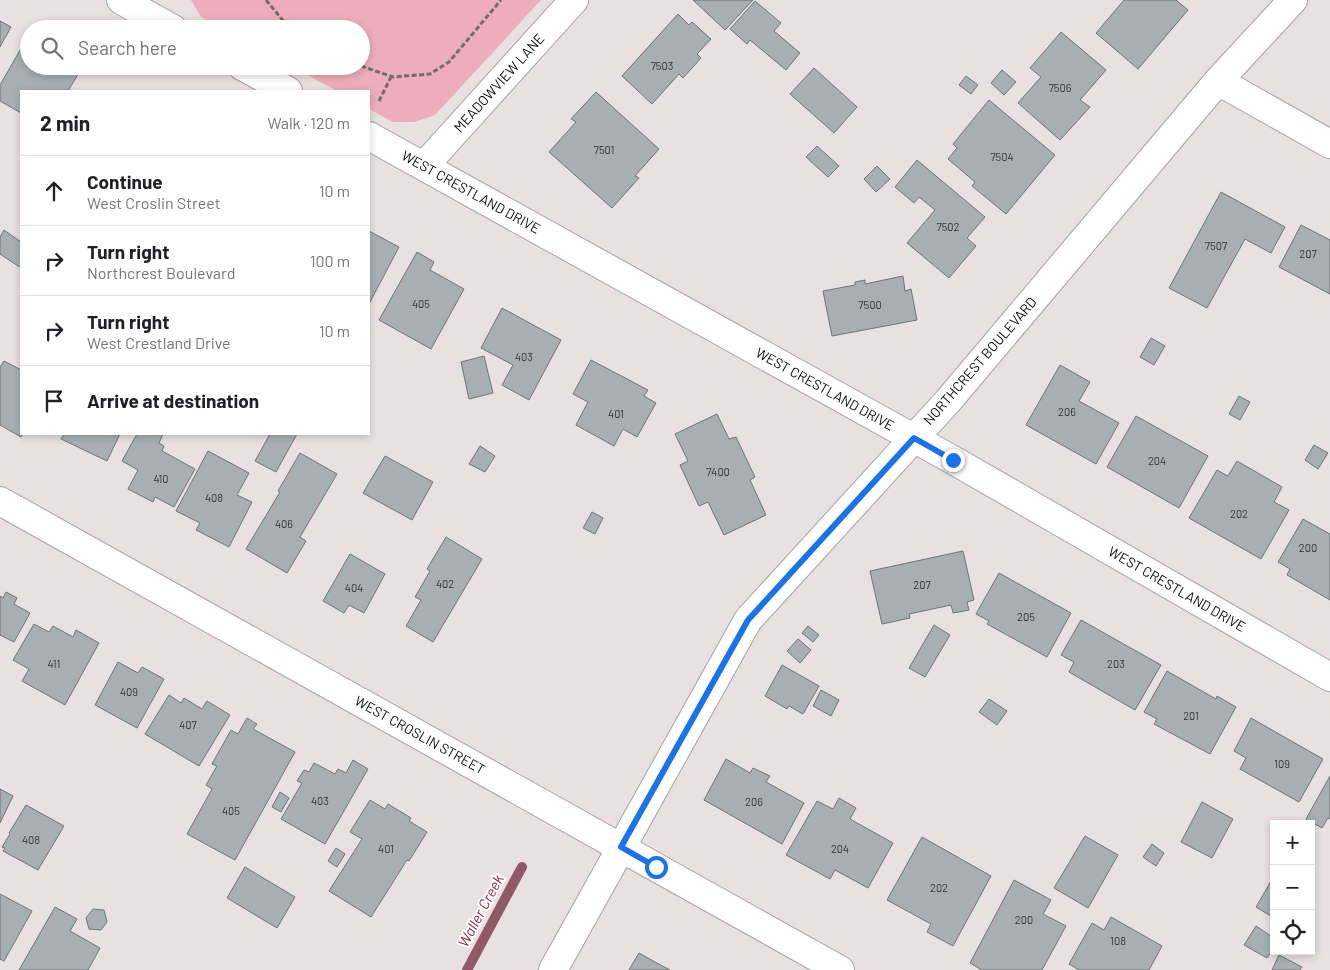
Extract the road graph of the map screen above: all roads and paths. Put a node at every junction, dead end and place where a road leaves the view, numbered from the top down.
1 (121, 0) edge
2 (266, 0) edge
3 (500, 0) edge
4 (574, 0) edge
5 (1293, 0) edge
6 (157, 20) edge
7 (283, 20) edge
8 (370, 69) edge
9 (259, 75) edge
10 (391, 77) junction
11 (1218, 81) junction
12 (286, 90) edge
13 (379, 101) dead end
14 (370, 137) edge
15 (1330, 144) edge
16 (424, 166) junction
17 (914, 438) junction
18 (0, 502) edge
19 (1330, 677) edge
20 (621, 847) junction
21 (553, 970) edge
22 (840, 970) edge

1 - 6 street
2 - 7 path
3 - 10 path
4 - 16 street, MEADOWVIEW LANE
5 - 11 street, NORTHCREST BOULEVARD
8 - 10 path
9 - 12 street
10 - 13 path
11 - 15 street
11 - 17 street, NORTHCREST BOULEVARD
14 - 16 street, WEST CRESTLAND DRIVE
16 - 17 street, WEST CRESTLAND DRIVE
17 - 19 street, WEST CRESTLAND DRIVE
17 - 20 street, NORTHCREST BOULEVARD
18 - 20 street, WEST CROSLIN STREET
20 - 21 street, NORTHCREST BOULEVARD
20 - 22 street, WEST CROSLIN STREET

